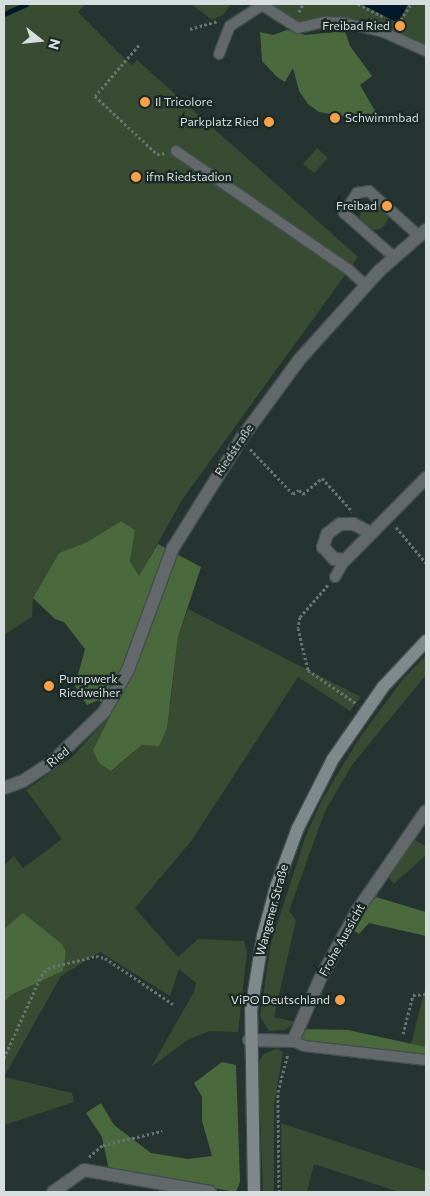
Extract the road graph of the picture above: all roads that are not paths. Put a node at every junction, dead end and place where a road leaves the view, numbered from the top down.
1 (426, 51) edge
2 (219, 54) dead end
3 (176, 151) road end
4 (422, 232) edge
5 (394, 257) junction
6 (365, 285) junction
7 (426, 478) edge
8 (371, 533) junction
9 (346, 560) junction
10 (335, 577) road end
11 (426, 641) edge
12 (104, 712) joint
13 (4, 788) edge
14 (426, 810) edge
15 (249, 1040) junction
16 (293, 1040) junction
17 (426, 1060) edge
18 (53, 1192) edge
19 (210, 1192) edge
20 (254, 1192) edge

1 - 2 lane
3 - 6 lane
4 - 5 street, Riedstraße
4 - 5 lane
5 - 6 street, Riedstraße
6 - 12 street, Riedstraße
7 - 8 street
8 - 9 street
8 - 9 street
9 - 10 lane
11 - 15 main road, Wangener Straße
12 - 13 street, Ried
14 - 16 street, Frohe Aussicht
15 - 16 street
15 - 20 main road, Wangener Straße
16 - 17 lane
18 - 19 street

